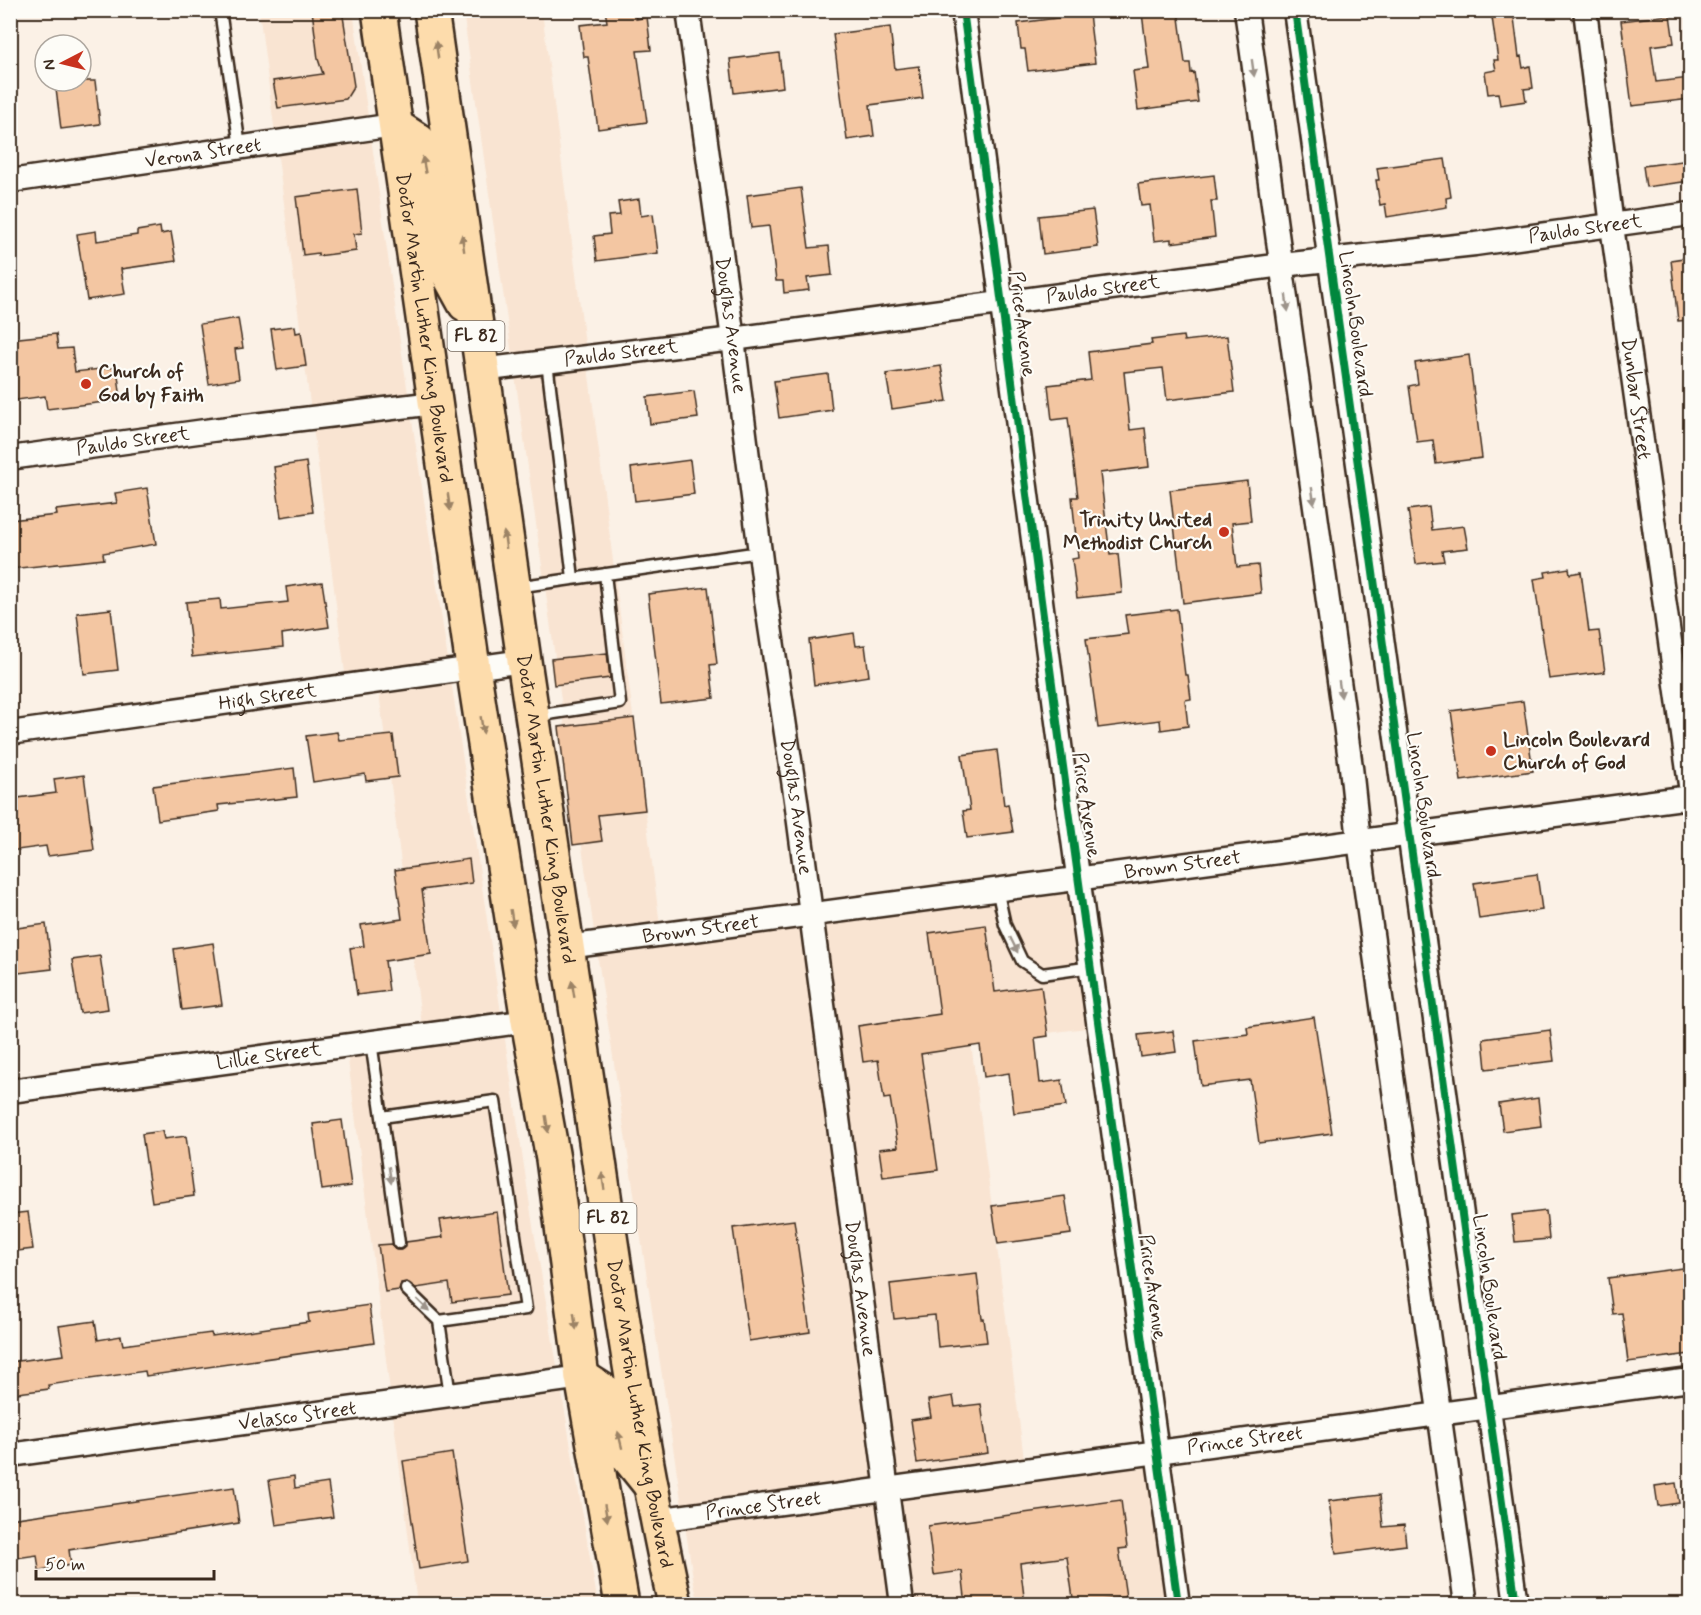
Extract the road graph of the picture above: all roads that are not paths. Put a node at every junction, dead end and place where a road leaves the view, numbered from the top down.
1 (220, 10) edge
2 (379, 10) edge
3 (431, 10) edge
4 (688, 10) edge
5 (963, 10) edge
6 (1246, 10) edge
7 (1295, 10) edge
8 (1585, 10) edge
9 (394, 125) junction
10 (240, 147) junction
11 (10, 181) edge
12 (1690, 214) edge
13 (1612, 225) junction
14 (1330, 259) junction
15 (1282, 265) junction
16 (1003, 302) junction
17 (474, 319) junction
18 (733, 339) junction
19 (547, 362) junction
20 (481, 370) junction
21 (434, 403) junction
22 (10, 459) edge
23 (760, 552) junction
24 (606, 574) junction
25 (573, 578) junction
26 (512, 587) junction
27 (523, 661) junction
28 (473, 667) junction
29 (531, 716) junction
30 (10, 733) edge
31 (1690, 785) edge
32 (1690, 796) edge
33 (1410, 835) junction
34 (1359, 842) junction
35 (1080, 878) junction
36 (997, 889) junction
37 (812, 913) junction
38 (567, 947) junction
39 (1092, 967) junction
40 (528, 1020) junction
41 (371, 1042) junction
42 (10, 1091) edge
43 (382, 1117) junction
44 (553, 1159) junction
45 (399, 1243) dead end
46 (406, 1289) dead end
47 (624, 1317) junction
48 (439, 1321) junction
49 (582, 1377) junction
50 (1690, 1380) edge
51 (450, 1395) junction
52 (1489, 1408) junction
53 (1438, 1415) junction
54 (1158, 1452) junction
55 (10, 1455) edge
56 (652, 1488) junction
57 (886, 1488) junction
58 (656, 1520) junction
59 (622, 1605) edge
60 (675, 1605) edge
61 (902, 1605) edge
62 (1178, 1605) edge
63 (1466, 1605) edge
64 (1516, 1605) edge

1 - 10 lane
2 - 9 main road, Doctor Martin Luther King Boulevard / FL 82
17 -> 3 main road, Doctor Martin Luther King Boulevard / FL 82
4 - 18 street, Douglas Avenue
5 - 16 street, Price Avenue
6 -> 15 street
7 - 14 street, Lincoln Boulevard
8 - 13 street, Dunbar Street
9 - 10 street, Verona Street
17 -> 9 main road
9 - 21 main road, Doctor Martin Luther King Boulevard / FL 82
10 - 11 street, Verona Street
12 - 13 street, Pauldo Street
13 - 14 street, Pauldo Street
13 - 31 street, Dunbar Street
14 - 15 street, Pauldo Street
14 - 33 street, Lincoln Boulevard
15 - 16 street, Pauldo Street
15 -> 34 street
16 - 18 street, Pauldo Street
16 - 35 street, Price Avenue
17 - 20 main road, Doctor Martin Luther King Boulevard / FL 82
18 - 19 street, Pauldo Street
18 - 23 street, Douglas Avenue
19 - 20 street, Pauldo Street
19 - 25 lane
26 -> 20 main road, Doctor Martin Luther King Boulevard / FL 82
21 - 22 street, Pauldo Street
21 -> 28 main road, Doctor Martin Luther King Boulevard / FL 82
23 - 24 lane
23 - 37 street, Douglas Avenue
24 - 25 lane
24 - 29 lane
25 - 26 lane
26 - 27 main road, Doctor Martin Luther King Boulevard / FL 82
27 - 28 street, High Street
27 - 29 main road, Doctor Martin Luther King Boulevard / FL 82
28 - 30 street, High Street
28 -> 40 main road, Doctor Martin Luther King Boulevard / FL 82
29 - 38 main road, Doctor Martin Luther King Boulevard / FL 82
32 - 33 street, Brown Street
33 - 34 street, Brown Street
33 - 52 street, Lincoln Boulevard
34 - 35 street, Brown Street
34 - 53 street
35 - 36 street, Brown Street
35 - 39 street, Price Avenue
36 - 37 street, Brown Street
36 -> 39 lane
37 - 38 street, Brown Street
37 - 57 street, Douglas Avenue
47 -> 38 main road, Doctor Martin Luther King Boulevard / FL 82
39 - 54 street, Price Avenue
40 - 41 street, Lillie Street
40 -> 44 main road, Doctor Martin Luther King Boulevard / FL 82
41 - 42 street, Lillie Street
41 - 43 lane
43 -> 45 lane
43 - 48 lane
44 - 47 main road
44 -> 49 main road, Doctor Martin Luther King Boulevard / FL 82
46 -> 48 lane
47 - 56 main road, Doctor Martin Luther King Boulevard / FL 82
48 - 51 lane
49 - 51 street, Velasco Street
56 -> 49 main road
49 -> 59 main road, Doctor Martin Luther King Boulevard / FL 82
50 - 52 street, Prince Street
51 - 55 street, Velasco Street
52 - 53 street, Prince Street
52 - 64 street, Lincoln Boulevard
53 - 54 street, Prince Street
53 - 63 street
54 - 57 street, Prince Street
54 - 62 street, Price Avenue
56 - 58 main road, Doctor Martin Luther King Boulevard / FL 82
57 - 58 street, Prince Street
57 - 61 street, Douglas Avenue
58 - 60 main road, Doctor Martin Luther King Boulevard / FL 82

